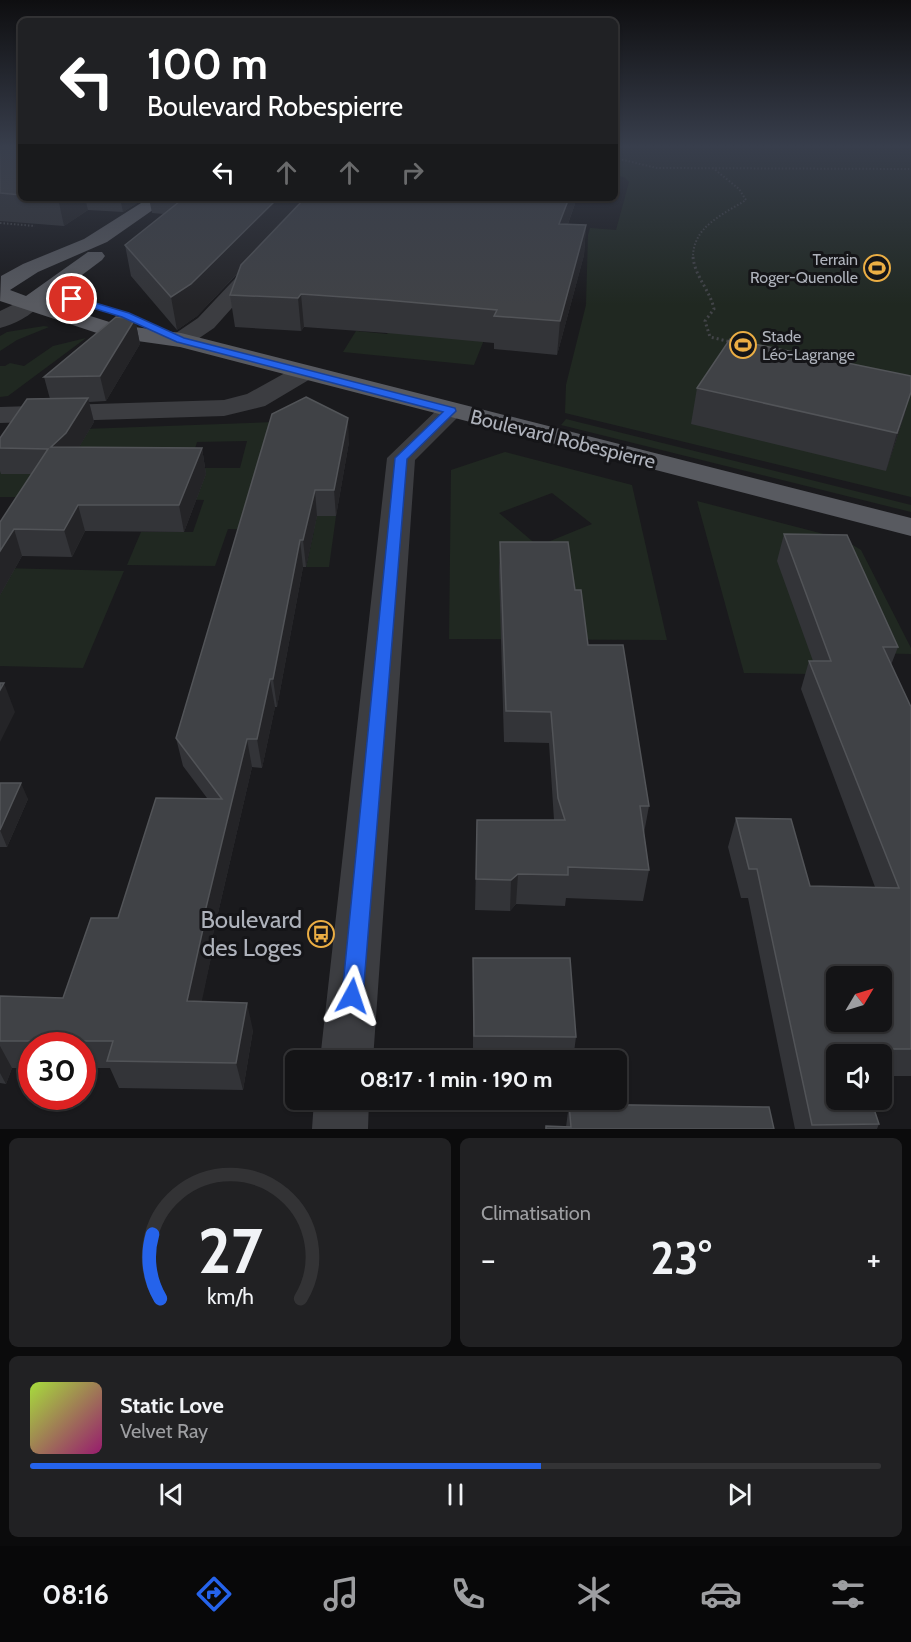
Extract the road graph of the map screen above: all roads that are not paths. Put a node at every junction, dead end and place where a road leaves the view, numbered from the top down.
1 (156, 201) edge
2 (318, 201) edge
3 (123, 225) junction
4 (3, 283) edge
5 (48, 291) junction
6 (29, 304) junction
7 (0, 321) edge
8 (181, 340) junction
9 (303, 373) junction
10 (451, 411) junction
11 (0, 415) edge
12 (911, 527) edge
13 (347, 1050) edge
14 (341, 1110) edge
15 (340, 1129) edge

1 - 3 main road
2 - 8 street
3 - 4 main road
3 - 5 main road
4 - 5 main road, Boulevard Robespierre
4 - 6 main road, Boulevard Robespierre
5 - 6 main road
5 - 8 main road, Boulevard Robespierre
6 - 7 street
6 - 8 main road, Boulevard Robespierre
8 - 9 main road, Boulevard Robespierre
9 - 10 main road, Boulevard Robespierre
9 - 11 street
10 - 12 main road, Boulevard Robespierre
10 - 13 street
14 - 15 street

